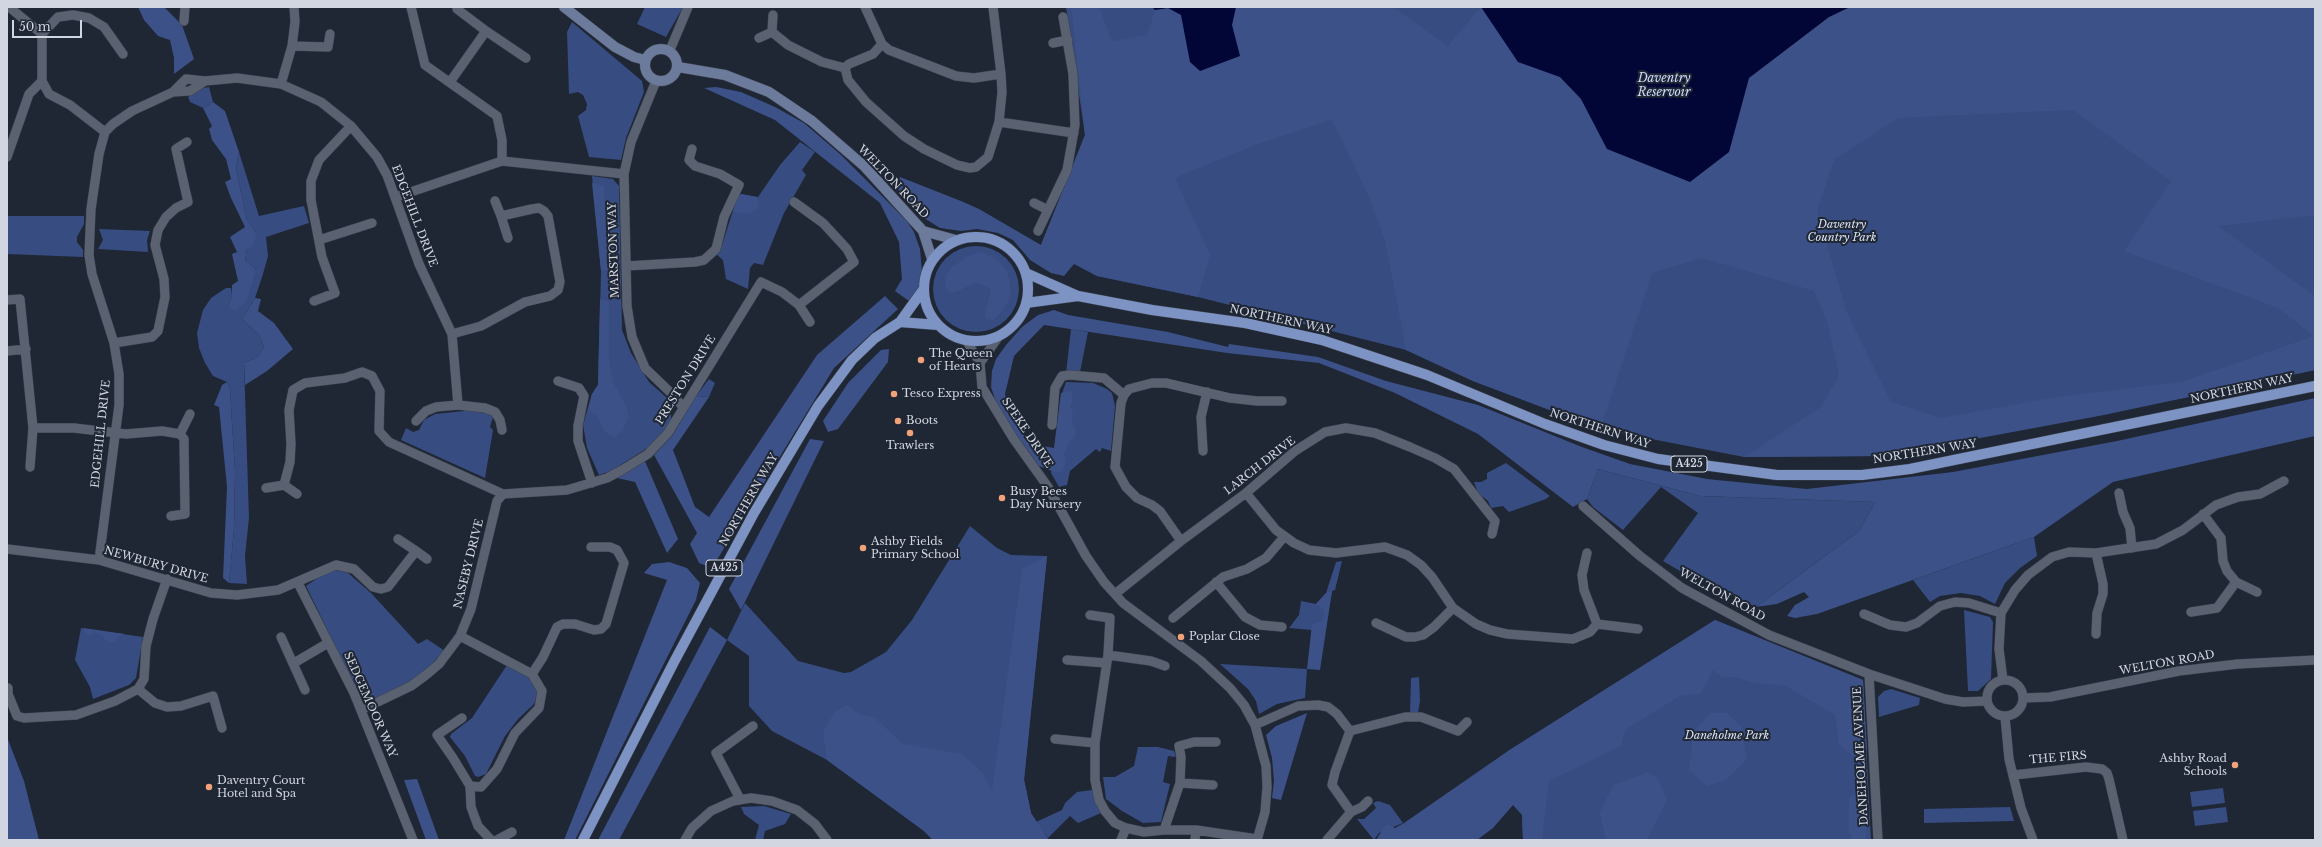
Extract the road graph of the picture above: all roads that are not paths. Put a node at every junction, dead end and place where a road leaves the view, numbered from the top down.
1 (9, 7) edge
2 (185, 7) edge
3 (294, 7) edge
4 (411, 7) edge
5 (564, 7) edge
6 (688, 7) edge
7 (865, 7) edge
8 (993, 7) edge
9 (457, 9) dead end
10 (72, 11) edge
11 (773, 15) dead end
12 (1064, 17) dead end
13 (184, 21) dead end
14 (486, 31) junction
15 (772, 32) junction
16 (42, 34) junction
17 (330, 34) dead end
18 (759, 38) dead end
19 (1068, 40) junction
20 (1053, 43) dead end
21 (882, 44) junction
22 (292, 46) junction
23 (670, 50) junction
24 (123, 54) dead end
25 (526, 58) dead end
26 (645, 60) junction
27 (678, 67) junction
28 (845, 68) junction
29 (1001, 74) junction
30 (42, 81) junction
31 (656, 81) junction
32 (450, 82) junction
33 (281, 84) junction
34 (999, 122) junction
35 (351, 126) junction
36 (105, 132) junction
37 (1074, 133) junction
38 (187, 142) dead end
39 (692, 149) dead end
40 (7, 157) edge
41 (502, 161) junction
42 (624, 174) junction
43 (396, 197) junction
44 (495, 201) dead end
45 (794, 202) dead end
46 (1034, 203) dead end
47 (1048, 210) junction
48 (501, 216) junction
49 (372, 223) dead end
50 (923, 231) junction
51 (1038, 231) dead end
52 (508, 238) dead end
53 (319, 240) junction
54 (956, 240) junction
55 (932, 259) junction
56 (626, 266) junction
57 (1026, 273) junction
58 (923, 290) junction
59 (1078, 296) junction
60 (29, 297) dead end
61 (20, 299) junction
62 (7, 300) edge
63 (314, 301) dead end
64 (1026, 303) junction
65 (799, 305) junction
66 (810, 322) dead end
67 (900, 322) junction
68 (938, 325) junction
69 (452, 334) junction
70 (999, 336) junction
71 (966, 340) junction
72 (114, 343) junction
73 (26, 349) junction
74 (7, 351) edge
75 (980, 363) junction
76 (558, 381) dead end
77 (2315, 386) edge
78 (1207, 392) junction
79 (1124, 395) junction
80 (1282, 401) dead end
81 (458, 405) junction
82 (683, 407) junction
83 (190, 414) dead end
84 (416, 421) dead end
85 (1052, 425) dead end
86 (33, 428) junction
87 (502, 430) dead end
88 (115, 434) junction
89 (180, 434) junction
90 (1203, 451) dead end
91 (30, 466) dead end
92 (2284, 481) dead end
93 (592, 483) junction
94 (284, 485) junction
95 (266, 488) dead end
96 (1246, 493) junction
97 (297, 494) dead end
98 (503, 494) junction
99 (2119, 494) dead end
100 (1583, 506) dead end
101 (2203, 514) junction
102 (171, 516) dead end
103 (1492, 534) dead end
104 (1284, 537) junction
105 (398, 539) dead end
106 (1181, 540) junction
107 (591, 547) dead end
108 (2132, 548) junction
109 (7, 549) edge
110 (416, 552) junction
111 (1587, 553) dead end
112 (2096, 553) junction
113 (427, 558) dead end
114 (100, 560) junction
115 (167, 579) junction
116 (1216, 582) junction
117 (2236, 582) junction
118 (298, 583) junction
119 (2257, 592) dead end
120 (1115, 594) junction
121 (1453, 608) junction
122 (2191, 612) dead end
123 (1864, 614) dead end
124 (2001, 614) junction
125 (1090, 615) dead end
126 (1173, 618) dead end
127 (1376, 623) dead end
128 (1597, 624) junction
129 (1282, 627) dead end
130 (1638, 629) dead end
131 (2096, 634) dead end
132 (460, 636) junction
133 (282, 637) dead end
134 (328, 643) junction
135 (1107, 659) junction
136 (1067, 660) dead end
137 (2315, 660) edge
138 (294, 663) junction
139 (1165, 666) dead end
140 (532, 674) junction
141 (1869, 674) junction
142 (2004, 680) junction
143 (8, 688) dead end
144 (138, 689) junction
145 (305, 690) dead end
146 (2023, 698) junction
147 (1987, 701) junction
148 (361, 710) junction
149 (2005, 717) junction
150 (462, 718) dead end
151 (1467, 722) dead end
152 (1255, 725) junction
153 (753, 726) dead end
154 (222, 728) dead end
155 (1350, 732) junction
156 (1055, 739) dead end
157 (1216, 742) dead end
158 (1095, 743) junction
159 (2014, 775) junction
160 (1180, 783) junction
161 (1213, 785) dead end
162 (470, 786) junction
163 (740, 799) junction
164 (1368, 801) dead end
165 (1351, 812) junction
166 (1126, 828) junction
167 (1164, 830) junction
168 (1196, 830) junction
169 (512, 832) dead end
170 (1257, 839) edge
171 (413, 840) edge
172 (491, 840) edge
173 (497, 840) edge
174 (583, 840) edge
175 (685, 840) edge
176 (827, 840) edge
177 (1121, 840) edge
178 (1195, 840) edge
179 (1327, 840) edge
180 (1878, 840) edge
181 (2033, 840) edge
182 (2123, 840) edge

1 - 16 street
2 - 13 street
3 - 22 street
4 - 32 street
5 - 26 street
6 - 23 street
7 - 21 street
8 - 29 street
9 - 14 street
10 - 16 street
10 - 24 street
11 - 15 street
12 - 19 street
14 - 25 street
14 - 32 street
15 - 18 street
15 - 28 street
16 - 30 street
17 - 22 street
19 - 20 street
19 - 37 street
21 - 28 street
21 - 29 street
22 - 33 street
23 - 26 street
23 - 27 street
26 - 31 street
27 - 31 street
27 - 50 street, WELTON ROAD
28 - 34 street
29 - 34 street
30 - 36 street
30 - 40 street
31 - 42 street, MARSTON WAY
32 - 41 street
33 - 35 street, EDGEHILL DRIVE
33 - 36 street, EDGEHILL DRIVE
34 - 37 street
35 - 43 street, EDGEHILL DRIVE
35 - 53 street
36 - 72 street, EDGEHILL DRIVE
37 - 47 street
38 - 72 street
39 - 56 street
41 - 42 street
41 - 43 street
42 - 56 street, MARSTON WAY
43 - 69 street, EDGEHILL DRIVE
44 - 48 street
45 - 65 street
46 - 47 street
47 - 51 street
48 - 52 street
48 - 69 street
49 - 53 street
50 - 54 street, WELTON ROAD
50 - 55 street, WELTON ROAD
53 - 63 street
54 - 55 main road
54 - 57 main road
55 - 58 main road
56 - 82 street, MARSTON WAY
57 - 59 main road, A425
57 - 64 main road
58 - 67 main road, A425
58 - 68 main road
59 - 64 main road, A425
59 - 77 main road, NORTHERN WAY / A425
60 - 61 street
61 - 62 street
61 - 73 street
64 - 70 main road
65 - 66 street
65 - 82 street, PRESTON DRIVE
67 - 68 main road
67 - 174 main road, NORTHERN WAY / A425
68 - 71 main road
69 - 81 street, EDGEHILL DRIVE
70 - 71 main road
70 - 75 street
71 - 75 street, SPEKE DRIVE
72 - 88 street, EDGEHILL DRIVE
73 - 74 street
73 - 86 street
75 - 120 street, SPEKE DRIVE
76 - 93 street
78 - 79 street
78 - 80 street
78 - 90 street
79 - 85 street
79 - 106 street
81 - 84 street
81 - 87 street
82 - 93 street, PRESTON DRIVE
83 - 89 street
86 - 88 street
86 - 91 street
88 - 89 street
88 - 114 street, EDGEHILL DRIVE
89 - 102 street
92 - 101 street
93 - 98 street, PRESTON DRIVE
94 - 95 street
94 - 97 street
94 - 98 street, PRESTON DRIVE
96 - 103 street, LARCH DRIVE
96 - 104 street
96 - 106 street, LARCH DRIVE
98 - 132 street, NASEBY DRIVE
99 - 108 street
100 - 141 street, WELTON ROAD
101 - 108 street
101 - 117 street
104 - 116 street
104 - 121 street
105 - 110 street
106 - 120 street, LARCH DRIVE
107 - 140 street
108 - 112 street
109 - 114 street, NEWBURY DRIVE
110 - 113 street
110 - 118 street, NEWBURY DRIVE
111 - 128 street
112 - 124 street
112 - 131 street
114 - 115 street, NEWBURY DRIVE
115 - 118 street, NEWBURY DRIVE
115 - 144 street
116 - 126 street
116 - 129 street
117 - 119 street
117 - 122 street
118 - 134 street, SEDGEMOOR WAY
120 - 152 street, SPEKE DRIVE
121 - 127 street
121 - 128 street
123 - 124 street
124 - 142 street
125 - 135 street
128 - 130 street
132 - 140 street
132 - 148 street, NASEBY DRIVE
133 - 138 street
134 - 138 street
134 - 148 street, SEDGEMOOR WAY
135 - 136 street
135 - 139 street
135 - 158 street
137 - 146 street, WELTON ROAD
138 - 145 street
140 - 162 street
141 - 147 street, DANEHOLME AVENUE
141 - 180 street, DANEHOLME AVENUE
142 - 146 street
142 - 147 street
143 - 144 street
144 - 154 street
146 - 149 street
147 - 149 street
148 - 171 street, SEDGEMOOR WAY
149 - 159 street
150 - 162 street
151 - 155 street
152 - 155 street
152 - 170 street, SPEKE DRIVE
153 - 163 street
155 - 165 street
156 - 158 street
157 - 160 street
158 - 166 street
159 - 181 street
159 - 182 street, THE FIRS
160 - 161 street
160 - 167 street
162 - 172 street
163 - 175 street
163 - 176 street
164 - 165 street
165 - 179 street
166 - 167 street
166 - 177 street
167 - 168 street
168 - 170 street
168 - 178 street
169 - 173 street

